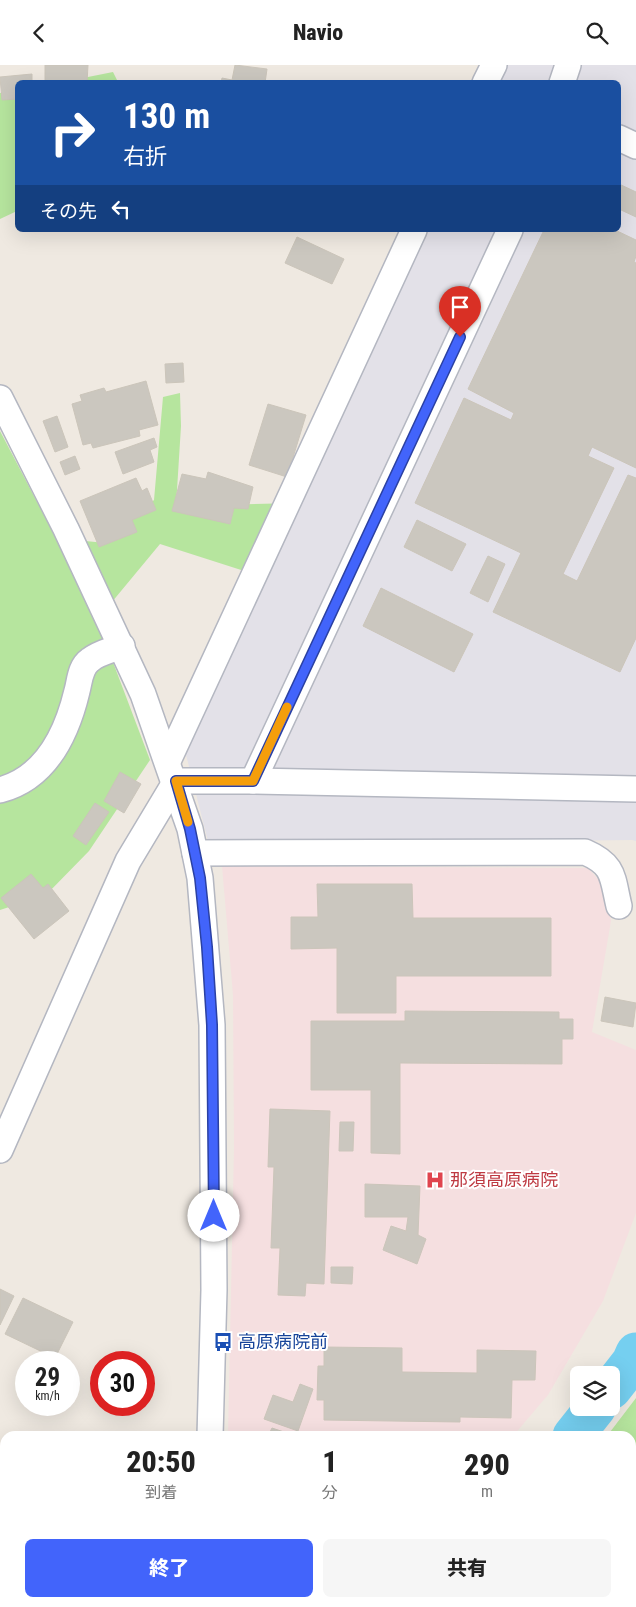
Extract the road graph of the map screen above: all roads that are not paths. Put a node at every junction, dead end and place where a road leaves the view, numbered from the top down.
1 (494, 65) edge
2 (568, 65) edge
3 (486, 80) edge
4 (563, 80) edge
5 (621, 139) edge
6 (636, 146) edge
7 (413, 232) edge
8 (509, 232) edge
9 (0, 398) edge
10 (122, 646) junction
11 (172, 771) junction
12 (253, 781) junction
13 (636, 789) edge
14 (0, 790) edge
15 (195, 853) junction
16 (619, 906) dead end
17 (0, 1150) edge
18 (210, 1431) edge

1 - 3 street
2 - 4 street
5 - 6 street
7 - 11 street
8 - 12 street
9 - 10 street
10 - 11 street
10 - 14 street
11 - 12 street
11 - 15 street
11 - 17 street
12 - 13 street
15 - 16 street
15 - 18 street

